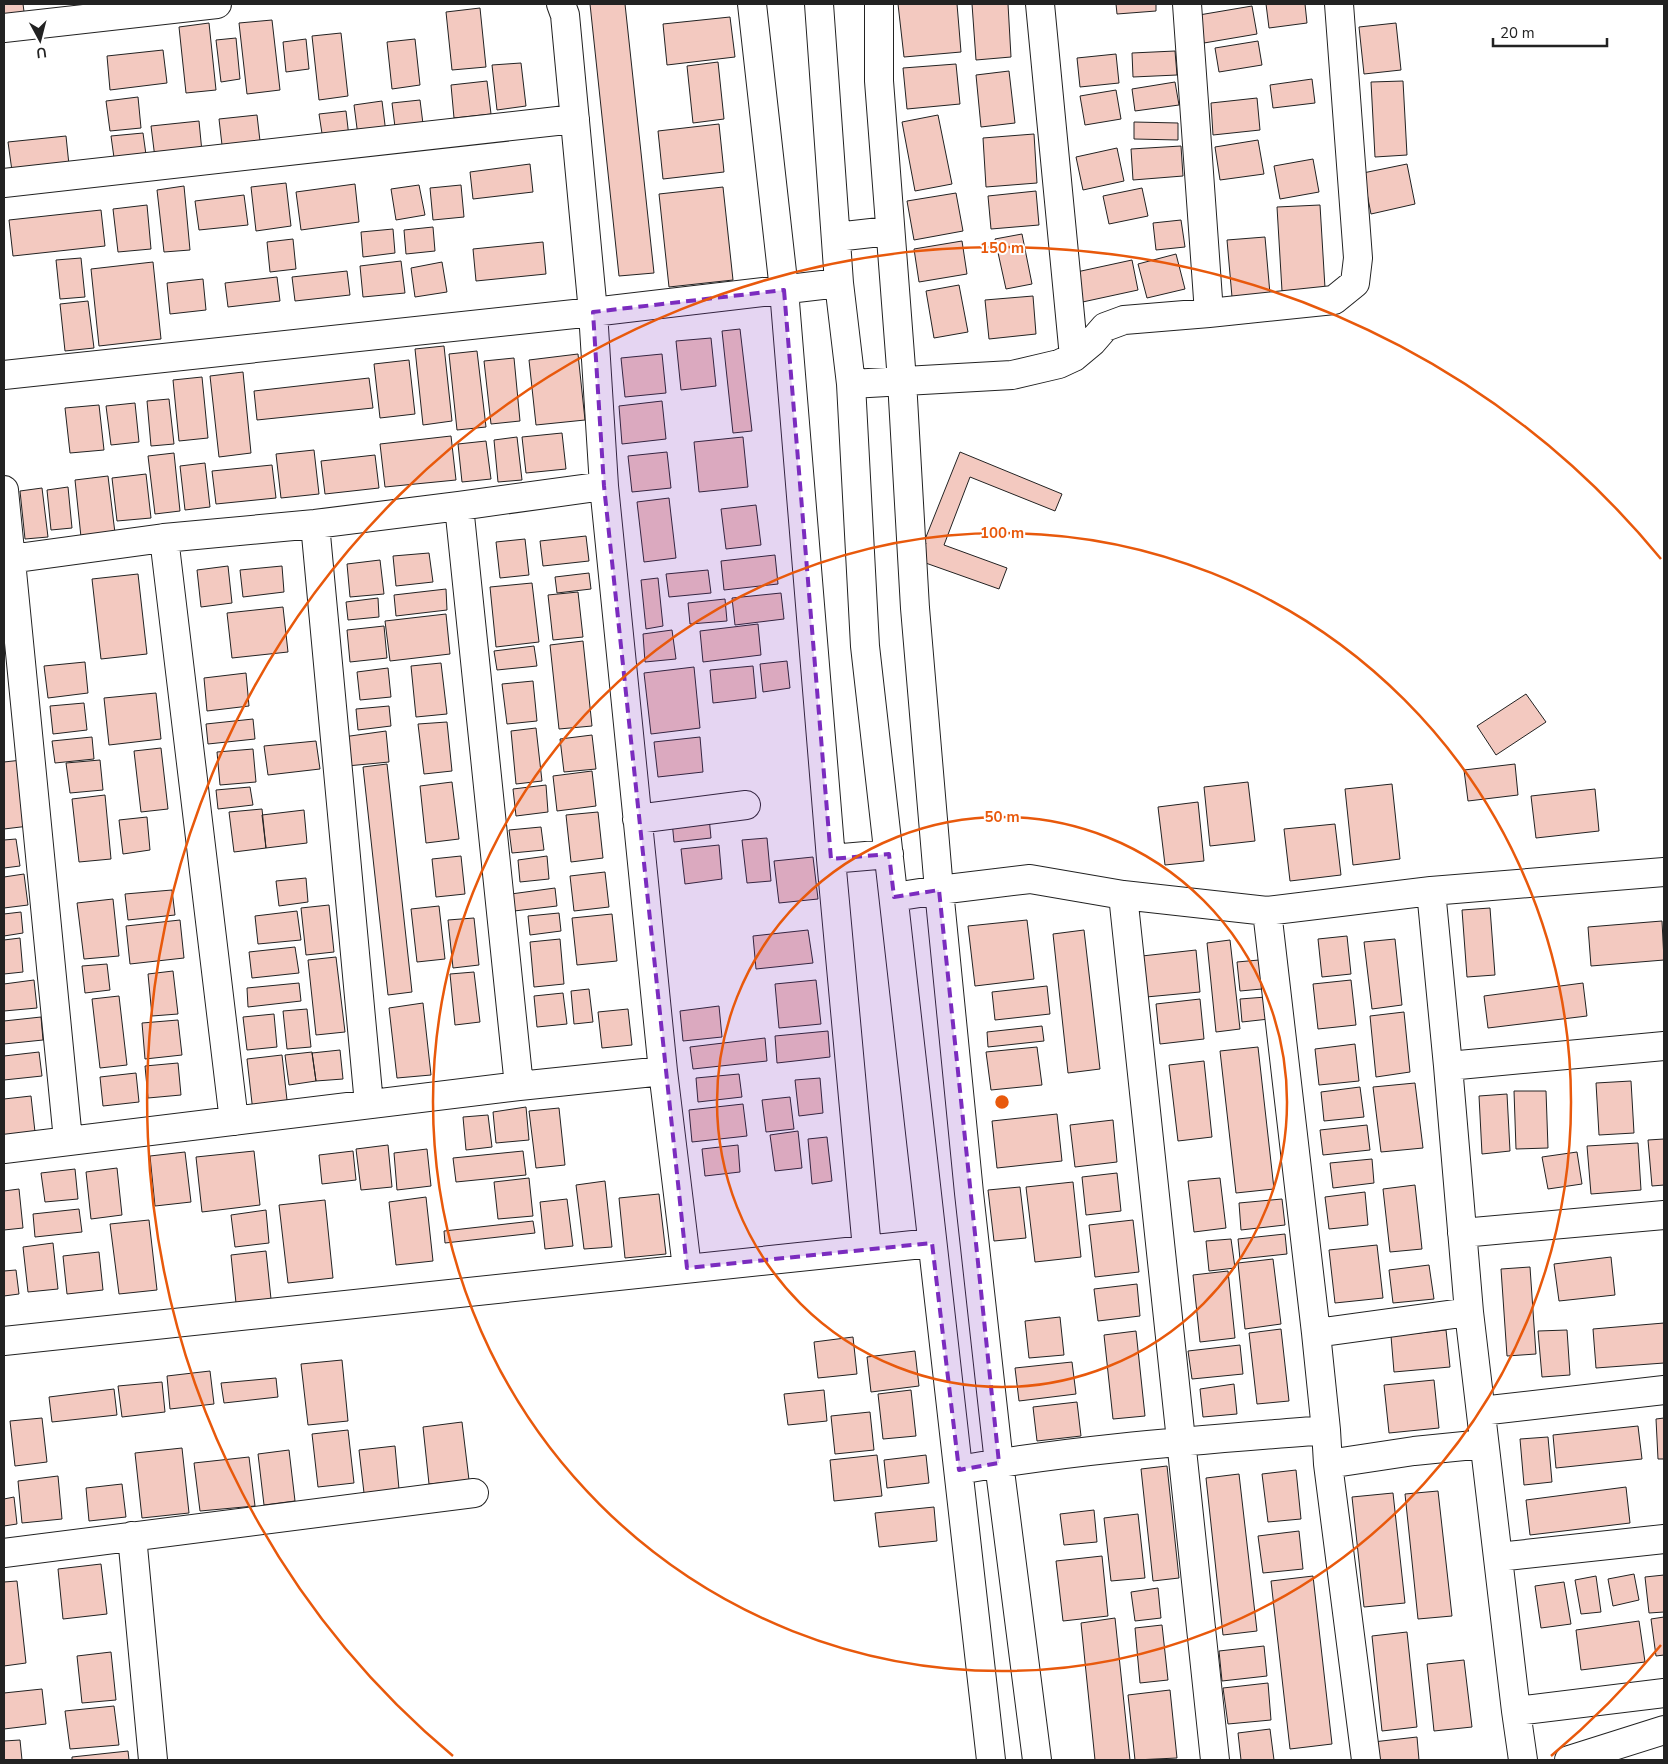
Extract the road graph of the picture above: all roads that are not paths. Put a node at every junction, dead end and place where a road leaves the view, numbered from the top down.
1 (217, 4) edge
2 (561, 4) edge
3 (752, 4) edge
4 (819, 4) edge
5 (880, 4) edge
6 (1040, 4) edge
7 (1187, 4) edge
8 (1339, 4) edge
9 (4, 28) edge
10 (575, 119) junction
11 (4, 184) edge
12 (890, 231) junction
13 (836, 238) junction
14 (839, 283) junction
15 (784, 290) junction
16 (593, 312) junction
17 (1209, 313) junction
18 (1074, 357) junction
19 (4, 375) edge
20 (902, 381) junction
21 (851, 384) junction
22 (604, 486) junction
23 (4, 490) edge
24 (460, 506) junction
25 (315, 524) junction
26 (164, 538) junction
27 (10, 559) junction
28 (746, 805) dead end
29 (637, 819) junction
30 (888, 854) junction
31 (831, 860) junction
32 (1664, 872) edge
33 (939, 890) junction
34 (1431, 891) junction
35 (1123, 895) junction
36 (894, 897) junction
37 (1267, 911) junction
38 (1664, 1046) edge
39 (1448, 1066) junction
40 (663, 1071) junction
41 (519, 1086) junction
42 (369, 1104) junction
43 (234, 1121) junction
44 (68, 1140) junction
45 (4, 1149) edge
46 (969, 1192) junction
47 (928, 1199) junction
48 (1664, 1215) edge
49 (1462, 1233) junction
50 (932, 1243) junction
51 (867, 1250) junction
52 (687, 1268) junction
53 (1469, 1312) junction
54 (1316, 1332) junction
55 (4, 1341) edge
56 (1664, 1390) edge
57 (1481, 1411) junction
58 (1326, 1430) junction
59 (1182, 1442) junction
60 (1484, 1444) junction
61 (1000, 1463) junction
62 (1328, 1464) junction
63 (958, 1470) junction
64 (474, 1493) dead end
65 (132, 1536) junction
66 (1664, 1539) edge
67 (4, 1553) edge
68 (1498, 1558) junction
69 (1664, 1693) edge
70 (1516, 1711) junction
71 (1664, 1730) edge
72 (153, 1760) edge
73 (991, 1760) edge
74 (1037, 1760) edge
75 (1214, 1760) edge
76 (1366, 1760) edge
77 (1524, 1760) edge
78 (1569, 1760) edge

1 - 9 street
2 - 10 street
3 - 15 street
4 - 13 street
5 - 12 street
6 - 18 street
7 - 17 street
8 - 17 street
10 - 11 street
10 - 16 street
12 - 13 street
12 - 20 street
13 - 14 street
14 - 15 street
14 - 21 street
15 - 16 street
15 - 31 street
16 - 19 street
16 - 22 street
17 - 18 street
18 - 20 street
20 - 21 street
20 - 33 street
21 - 30 street
22 - 24 street
22 - 29 street
23 - 27 street
24 - 25 street
24 - 41 street
25 - 26 street
25 - 42 street
26 - 27 street
26 - 43 street
27 - 44 street
28 - 29 street
29 - 40 street
30 - 31 street
30 - 36 street
31 - 51 street
32 - 34 street
33 - 35 street
33 - 36 street
33 - 46 street
34 - 37 street
34 - 39 street
35 - 37 street
35 - 59 street
36 - 47 street
37 - 54 street
38 - 39 street
39 - 49 street
40 - 41 street
40 - 52 street
41 - 42 street
42 - 43 street
43 - 44 street
44 - 45 street
46 - 47 street
46 - 61 street
47 - 50 street
48 - 49 street
49 - 53 street
50 - 51 street
50 - 63 street
51 - 52 street
52 - 55 street
53 - 54 street
53 - 57 street
54 - 58 street
56 - 57 street
57 - 60 street
58 - 59 street
58 - 62 street
59 - 61 street
59 - 75 street
60 - 62 street
60 - 68 street
61 - 63 street
61 - 74 street
62 - 76 street
63 - 73 street
64 - 65 street
65 - 67 street
65 - 72 street
66 - 68 street
68 - 70 street
69 - 70 street
70 - 77 street
71 - 78 street

